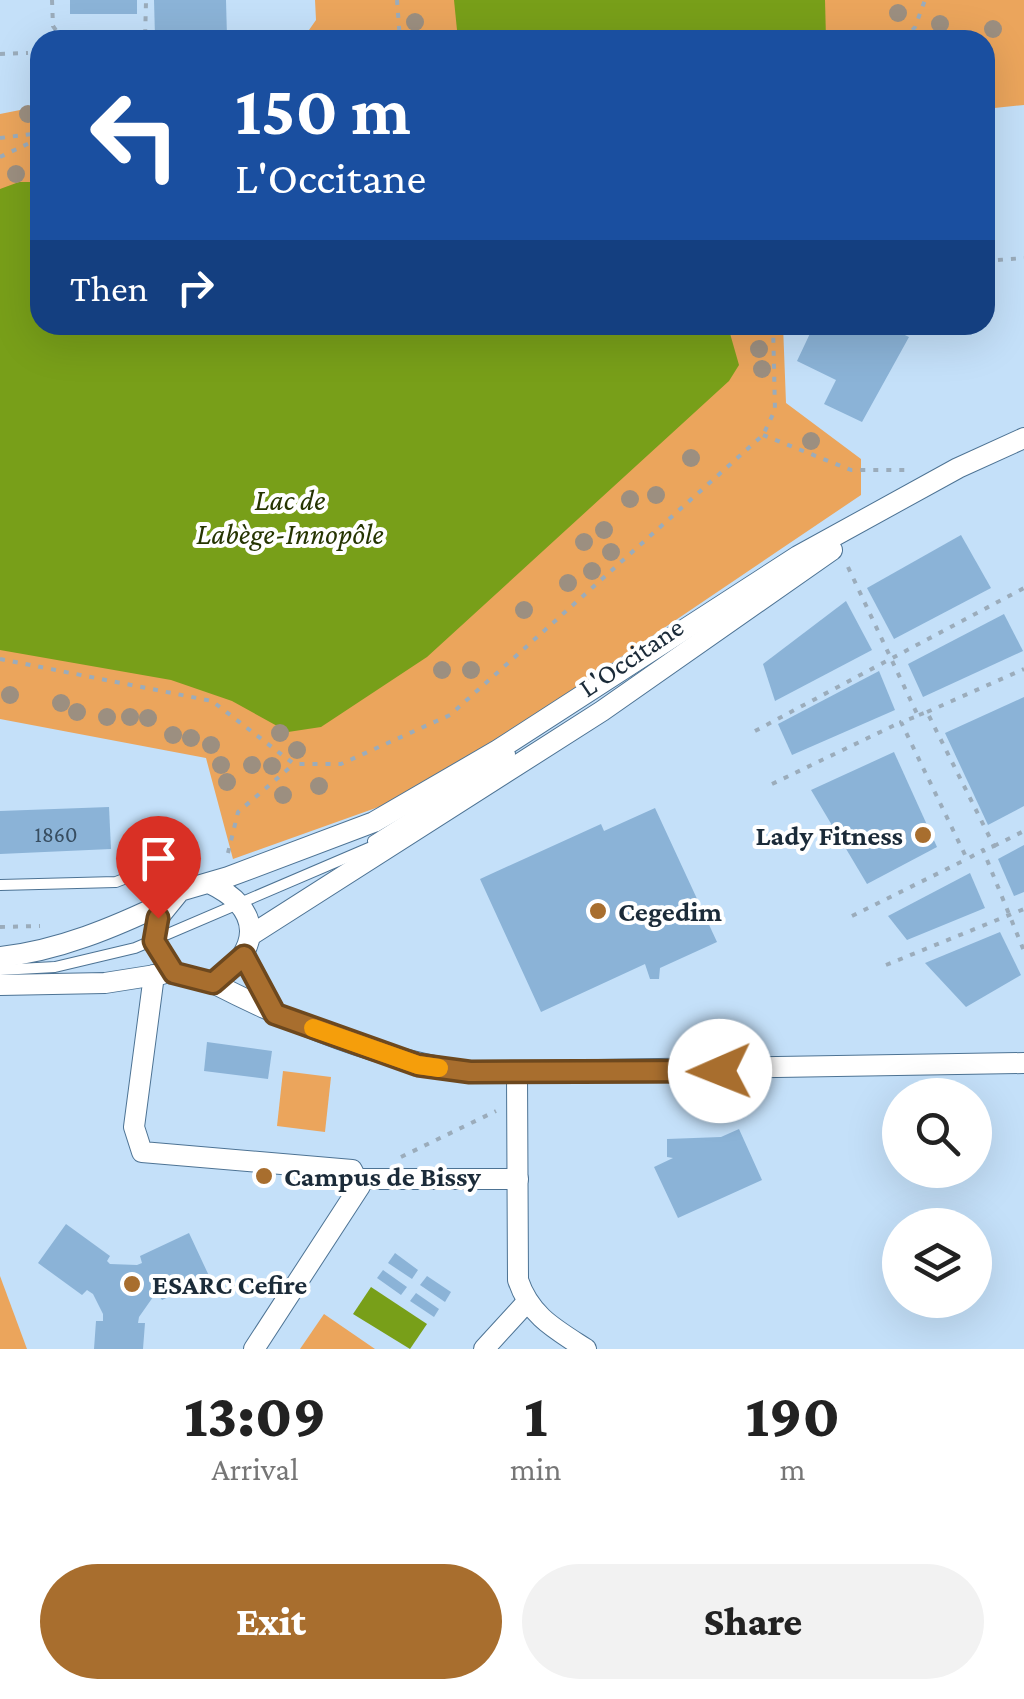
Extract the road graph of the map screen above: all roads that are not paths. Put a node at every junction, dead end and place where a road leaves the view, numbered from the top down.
1 (1024, 438) edge
2 (879, 511) junction
3 (669, 640) junction
4 (404, 834) junction
5 (355, 852) junction
6 (202, 884) junction
7 (0, 885) edge
8 (168, 902) junction
9 (240, 903) junction
10 (250, 935) junction
11 (154, 941) junction
12 (244, 956) junction
13 (0, 957) edge
14 (0, 970) edge
15 (164, 974) junction
16 (213, 983) junction
17 (0, 986) edge
18 (275, 1014) junction
19 (1024, 1064) edge
20 (518, 1075) junction
21 (356, 1179) junction
22 (518, 1179) junction
23 (526, 1303) junction
24 (254, 1349) edge
25 (484, 1349) edge
26 (586, 1349) edge

1 - 2 street, L'Occitane
2 - 3 street, L'Occitane
2 - 4 street, L'Occitane
3 - 5 lane, L'Occitane
3 - 6 street, L'Occitane
4 - 5 lane, L'Occitane
4 - 10 street, L'Occitane
5 - 9 lane
6 - 7 lane
6 - 8 street, L'Occitane
6 - 9 street
8 - 11 street
8 - 13 street, L'Occitane
9 - 10 street
9 - 11 lane
10 - 12 street
11 - 14 lane
11 - 15 street
12 - 16 street
12 - 18 street
15 - 16 street
15 - 17 street
15 - 21 street
16 - 18 street
18 - 20 street
19 - 20 street
20 - 22 street
21 - 22 street
21 - 24 street
22 - 23 street
23 - 25 street
23 - 26 street

